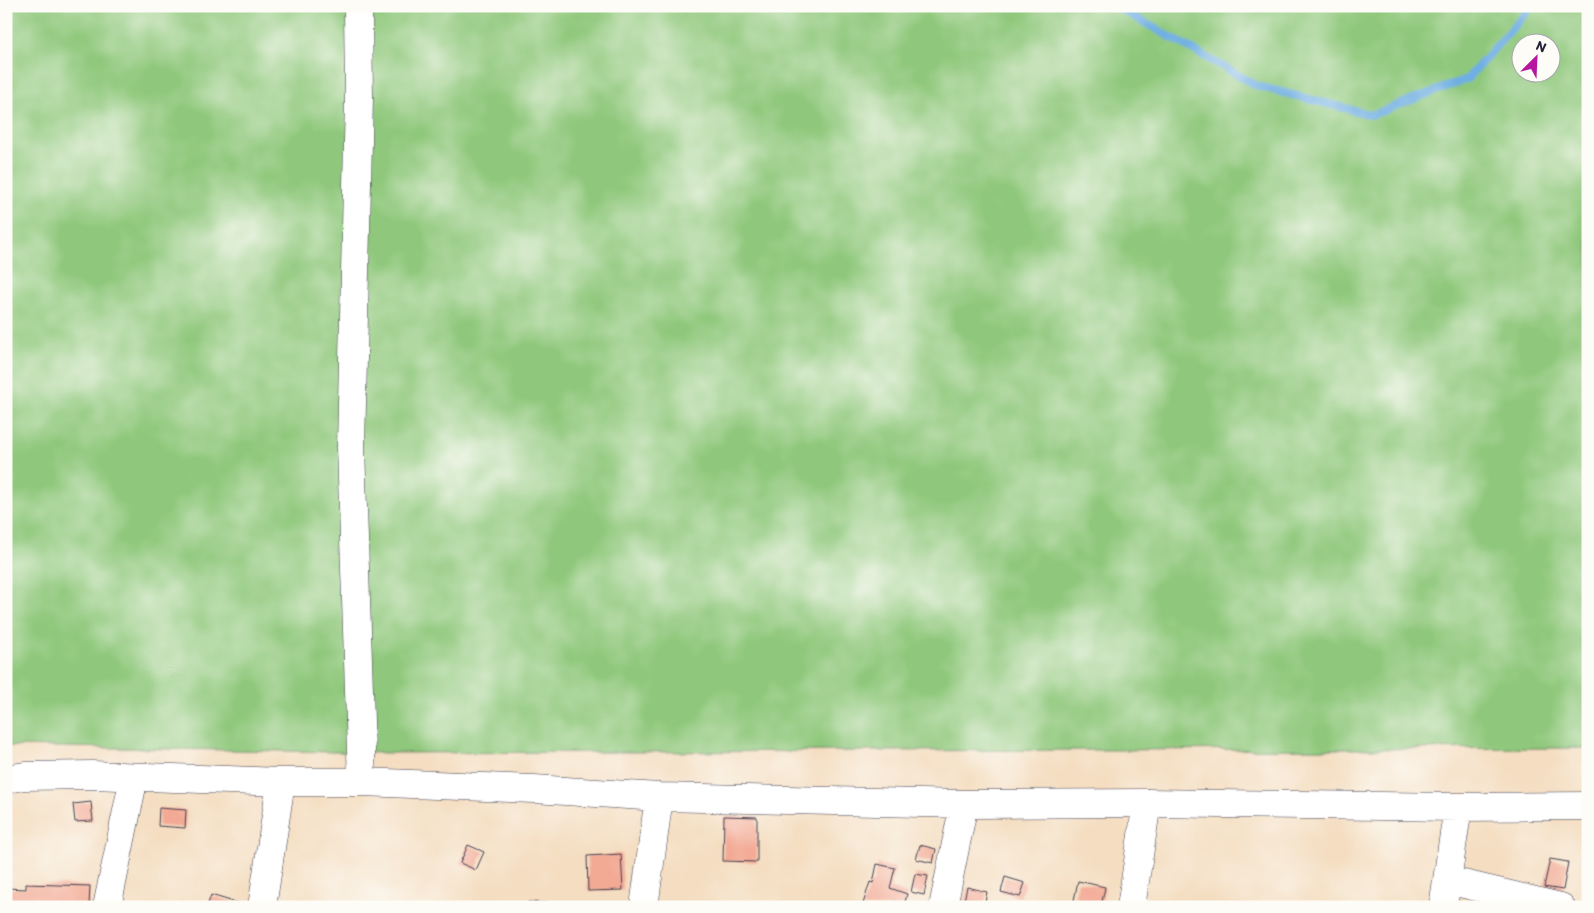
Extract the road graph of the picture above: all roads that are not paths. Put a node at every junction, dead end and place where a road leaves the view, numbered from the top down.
1 (358, 6) edge
2 (134, 777) junction
3 (6, 778) edge
4 (281, 782) junction
5 (362, 782) junction
6 (659, 797) junction
7 (1147, 803) junction
8 (964, 804) junction
9 (1588, 806) edge
10 (1458, 807) junction
11 (1447, 880) junction
12 (107, 907) edge
13 (262, 907) edge
14 (644, 907) edge
15 (943, 907) edge
16 (1130, 907) edge
17 (1443, 907) edge
18 (1561, 907) edge

1 - 5 street
2 - 3 street
2 - 4 street
2 - 12 street
4 - 5 street
4 - 13 street
5 - 6 street
6 - 8 street
6 - 14 street
7 - 8 street
7 - 10 street
7 - 16 street
8 - 15 street
9 - 10 street
10 - 11 street
11 - 17 street
11 - 18 street

